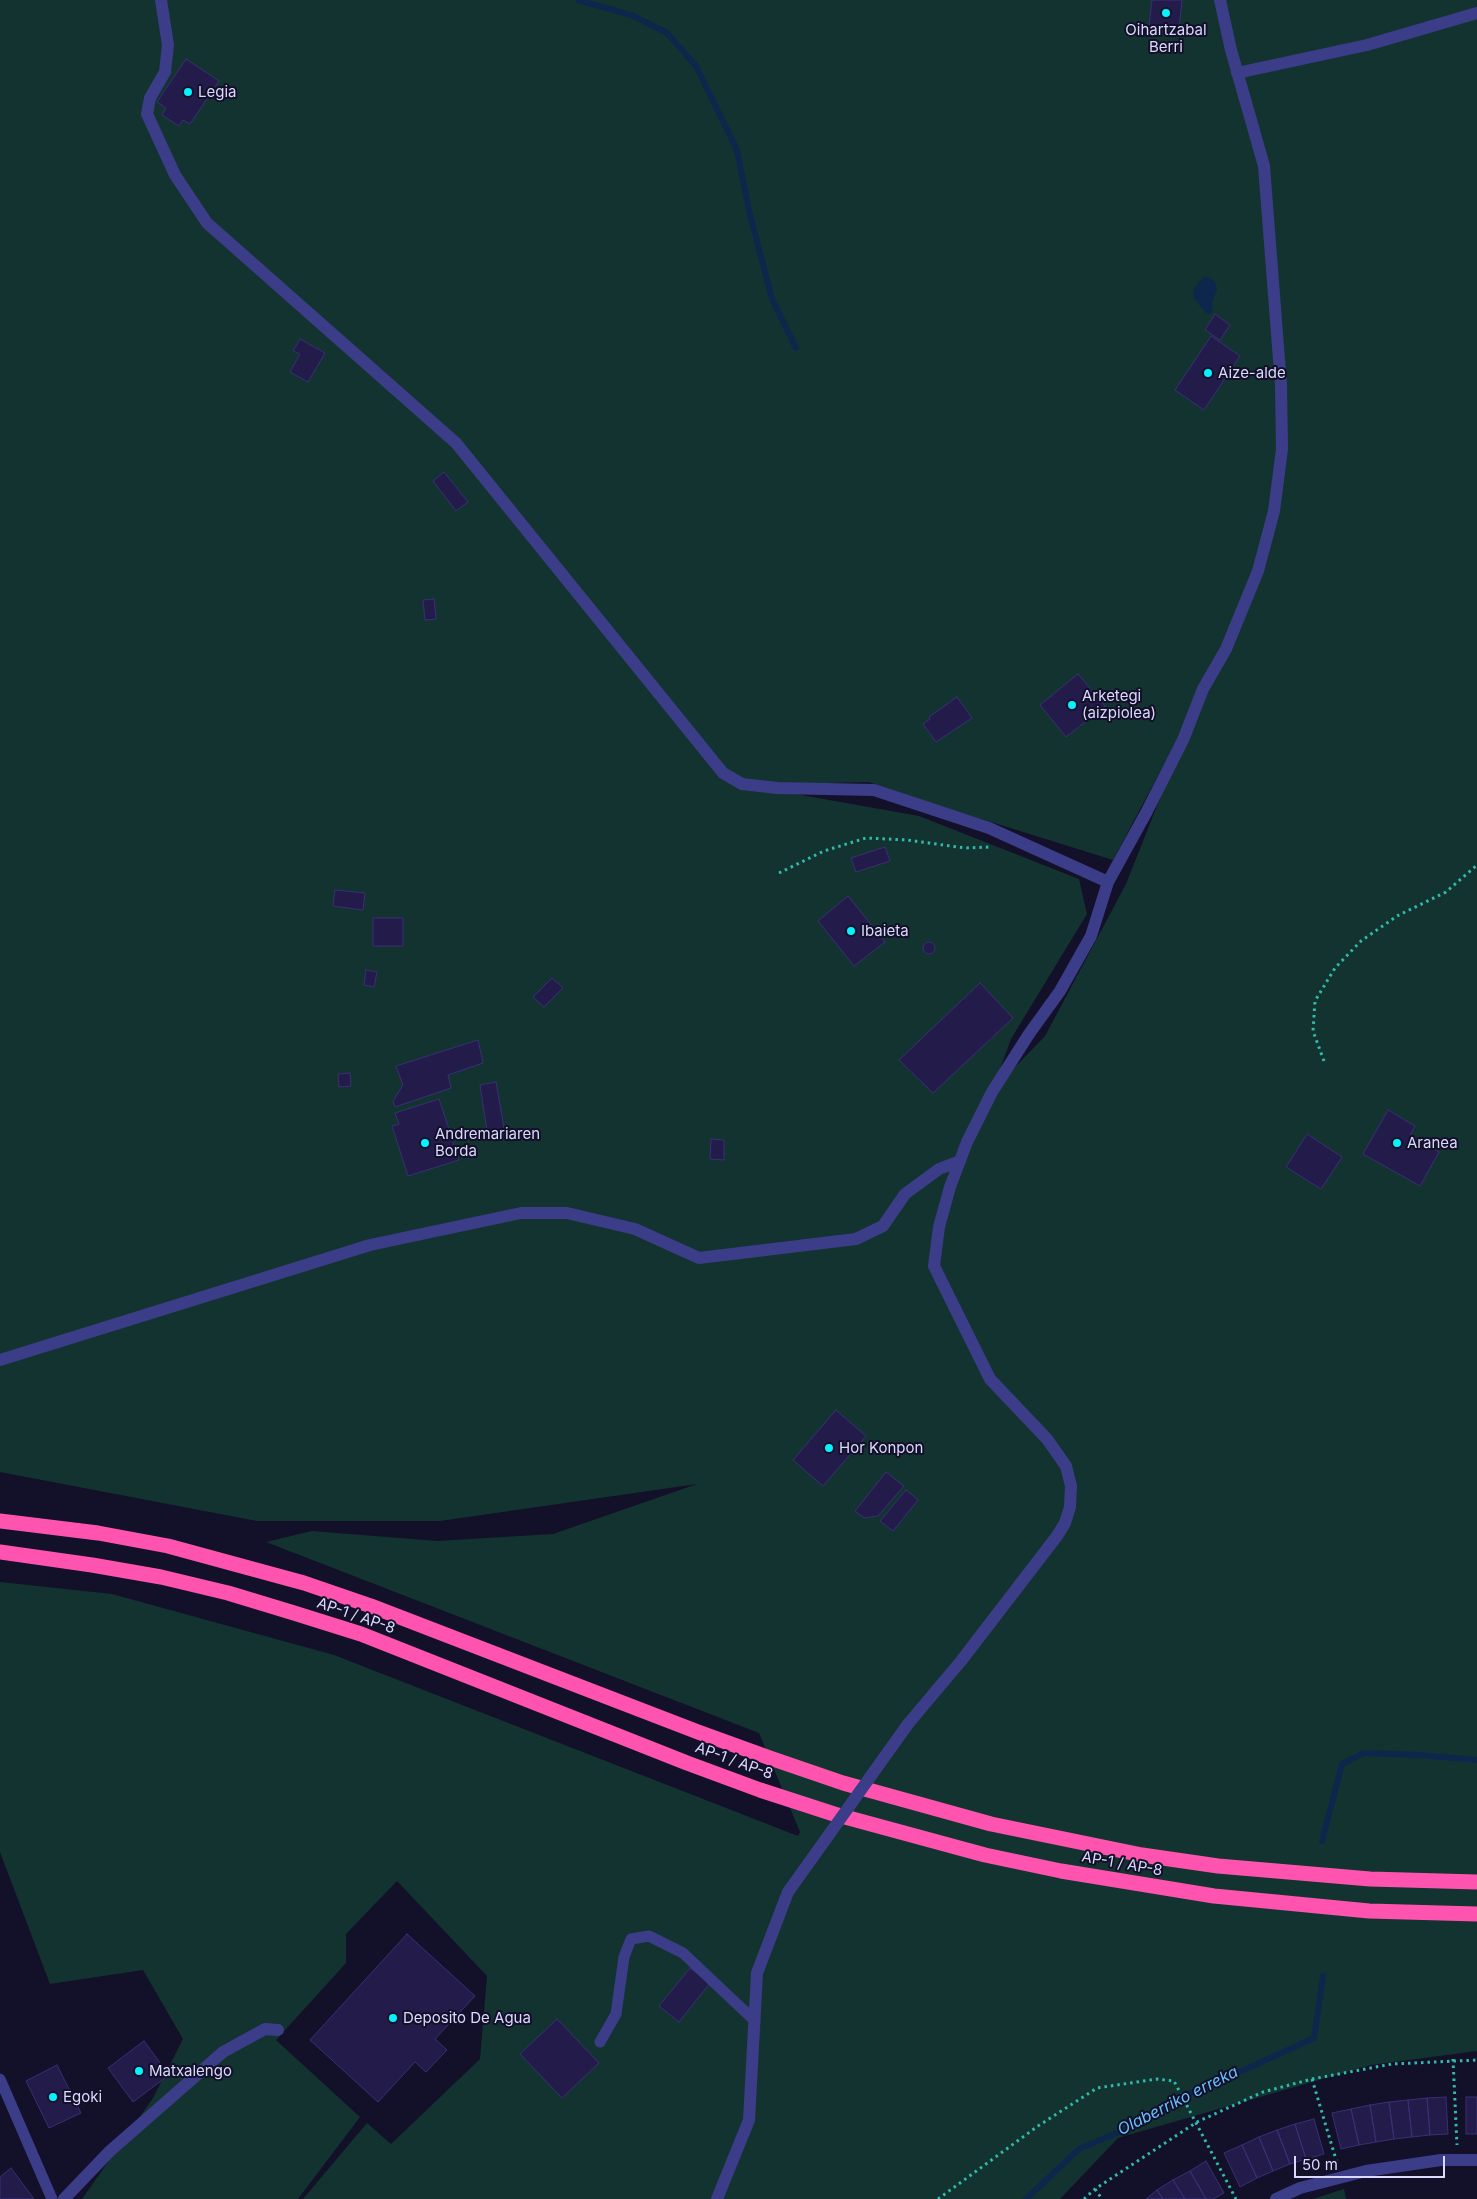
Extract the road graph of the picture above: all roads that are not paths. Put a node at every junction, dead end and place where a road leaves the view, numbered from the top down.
1 (162, 0) edge
2 (1220, 0) edge
3 (1477, 13) edge
4 (1237, 73) junction
5 (1108, 882) junction
6 (960, 1161) junction
7 (0, 1360) edge
8 (0, 1521) edge
9 (0, 1552) edge
10 (1477, 1882) edge
11 (1477, 1914) edge
12 (755, 2021) junction
13 (278, 2030) dead end
14 (600, 2042) dead end
15 (0, 2079) edge
16 (1477, 2160) edge
17 (52, 2199) edge
18 (64, 2199) edge
19 (717, 2199) edge
20 (1276, 2199) edge

1 - 5 street
2 - 4 street
3 - 4 street
4 - 5 street
5 - 6 street
6 - 7 street
6 - 12 street, bridge
8 - 10 highway, AP-1 / AP-8
9 - 11 highway, AP-1 / AP-8
12 - 14 lane
12 - 19 street
13 - 18 street
15 - 17 lane
16 - 20 street

